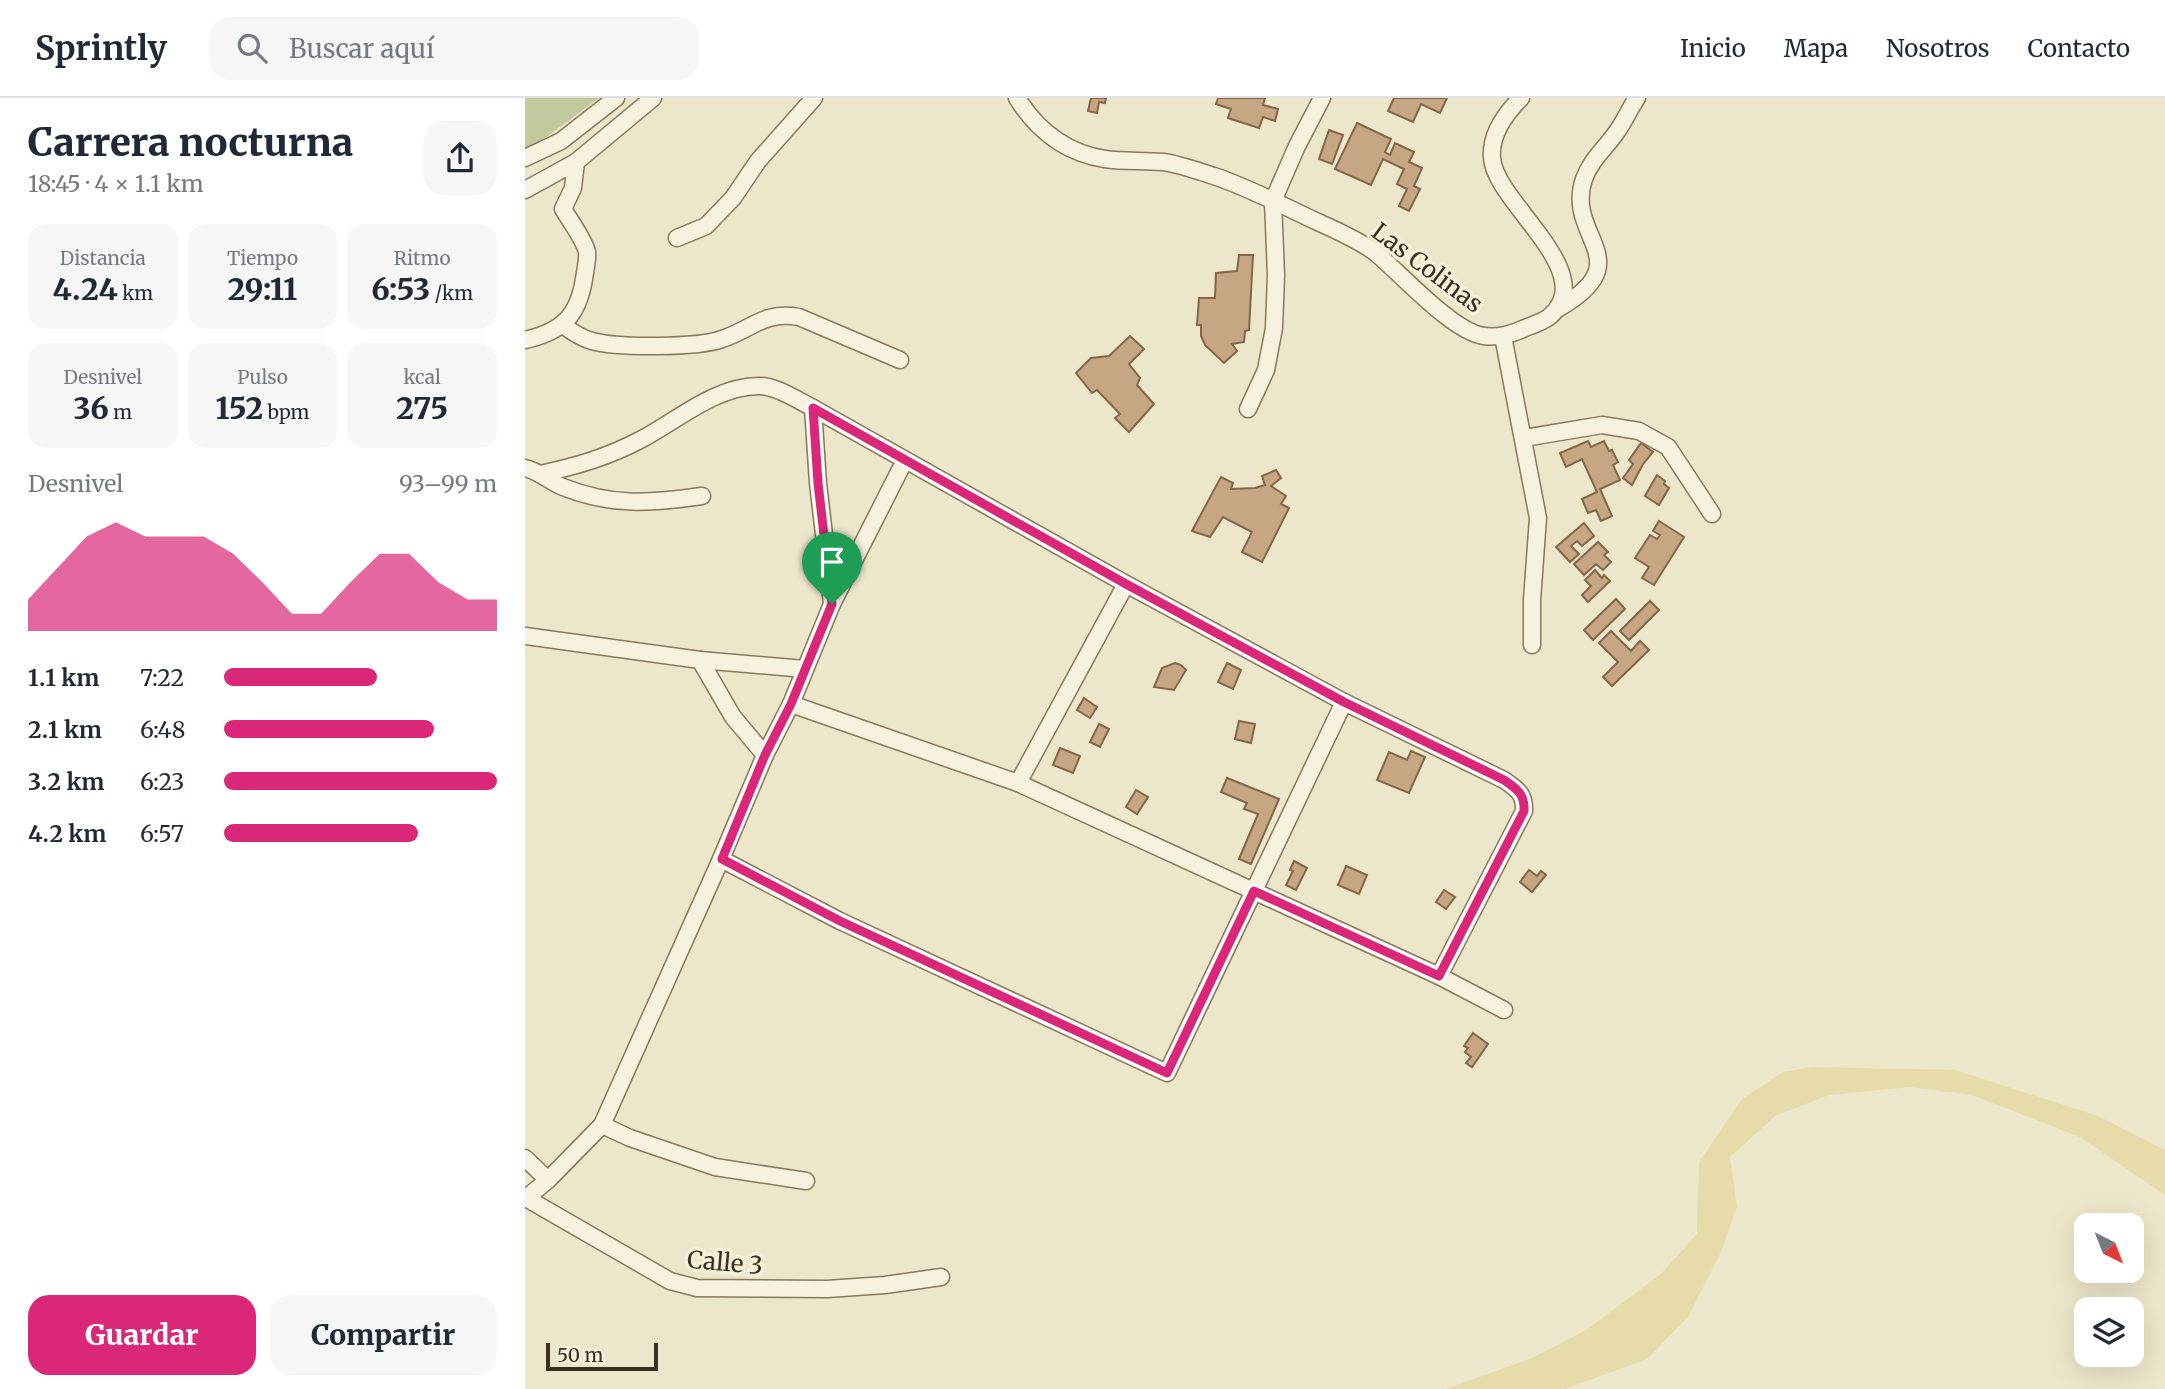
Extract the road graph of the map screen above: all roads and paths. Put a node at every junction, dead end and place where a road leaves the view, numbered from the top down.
1 (616, 98) edge
2 (653, 98) edge
3 (814, 98) edge
4 (1017, 98) edge
5 (1322, 98) edge
6 (1521, 98) edge
7 (1637, 98) edge
8 (561, 141) junction
9 (525, 158) edge
10 (576, 162) junction
11 (525, 190) edge
12 (1273, 201) junction
13 (677, 238) dead end
14 (1559, 308) junction
15 (563, 325) junction
16 (1503, 335) junction
17 (525, 340) edge
18 (900, 360) dead end
19 (813, 408) junction
20 (1248, 409) dead end
21 (1524, 438) junction
22 (905, 460) junction
23 (533, 471) edge
24 (702, 496) dead end
25 (1712, 514) dead end
26 (1126, 584) junction
27 (832, 604) junction
28 (525, 636) edge
29 (1532, 645) dead end
30 (700, 660) junction
31 (805, 669) junction
32 (1344, 702) junction
33 (791, 704) junction
34 (765, 755) junction
35 (1018, 783) junction
36 (722, 859) junction
37 (1254, 891) junction
38 (1439, 976) junction
39 (1504, 1010) dead end
40 (603, 1125) junction
41 (525, 1158) edge
42 (548, 1180) junction
43 (806, 1181) dead end
44 (526, 1199) edge
45 (941, 1277) dead end

1 - 8 street
2 - 10 street
3 - 13 street
4 - 12 street, Las Colinas
5 - 12 street
6 - 14 street
7 - 14 street, Las Colinas
8 - 9 street
8 - 10 street
10 - 11 street
10 - 15 street
12 - 16 street, Las Colinas
12 - 20 street
14 - 16 street, Las Colinas
15 - 17 street
15 - 18 street
16 - 21 street
19 - 22 street
19 - 23 street
19 - 27 street
21 - 25 street
21 - 29 street
22 - 26 street
22 - 27 street
23 - 24 street
26 - 32 street
26 - 35 street
27 - 31 street
28 - 30 street
30 - 31 street
30 - 34 street
31 - 33 street
32 - 37 street
32 - 38 street
33 - 34 street
33 - 35 street
34 - 36 street
35 - 37 street
36 - 37 street
36 - 40 street
37 - 38 street
38 - 39 street
40 - 42 street
40 - 43 street
41 - 42 street
42 - 44 street
44 - 45 street, Calle 3

